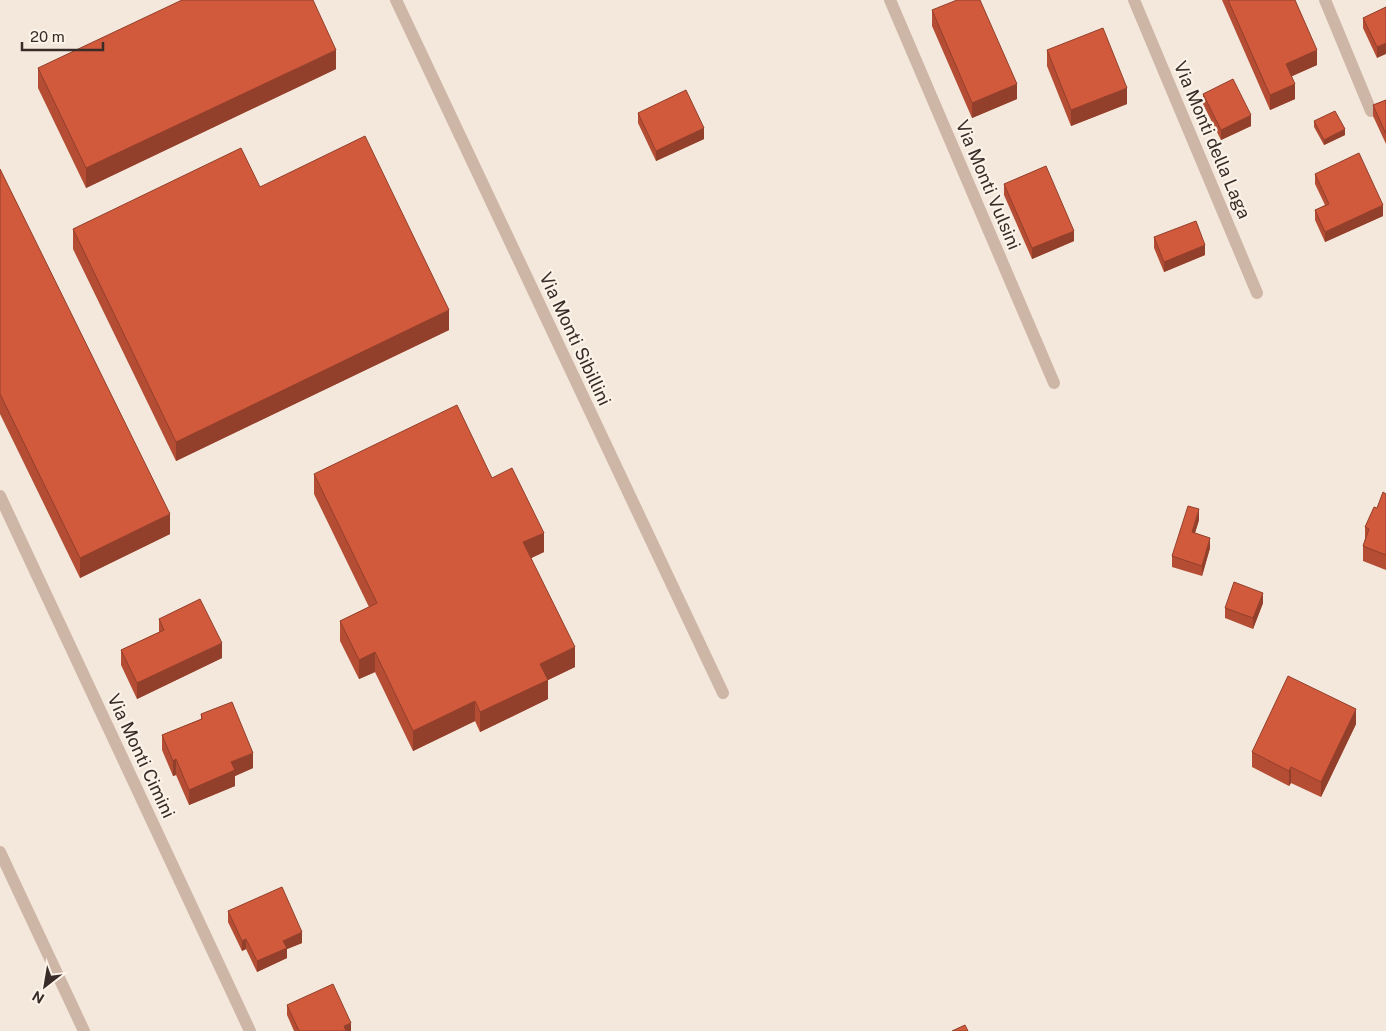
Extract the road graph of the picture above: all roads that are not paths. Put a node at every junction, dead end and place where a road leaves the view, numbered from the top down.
1 (396, 0) edge
2 (890, 0) edge
3 (1134, 0) edge
4 (1325, 0) edge
5 (1371, 111) edge
6 (1257, 293) dead end
7 (1054, 383) dead end
8 (0, 496) edge
9 (723, 693) dead end
10 (0, 852) edge
11 (84, 1031) edge
12 (250, 1031) edge

1 - 9 street, Via Monti Sibillini
2 - 7 street, Via Monti Vulsini
3 - 6 street, Via Monti della Laga
4 - 5 street
8 - 12 street, Via Monti Cimini
10 - 11 street

